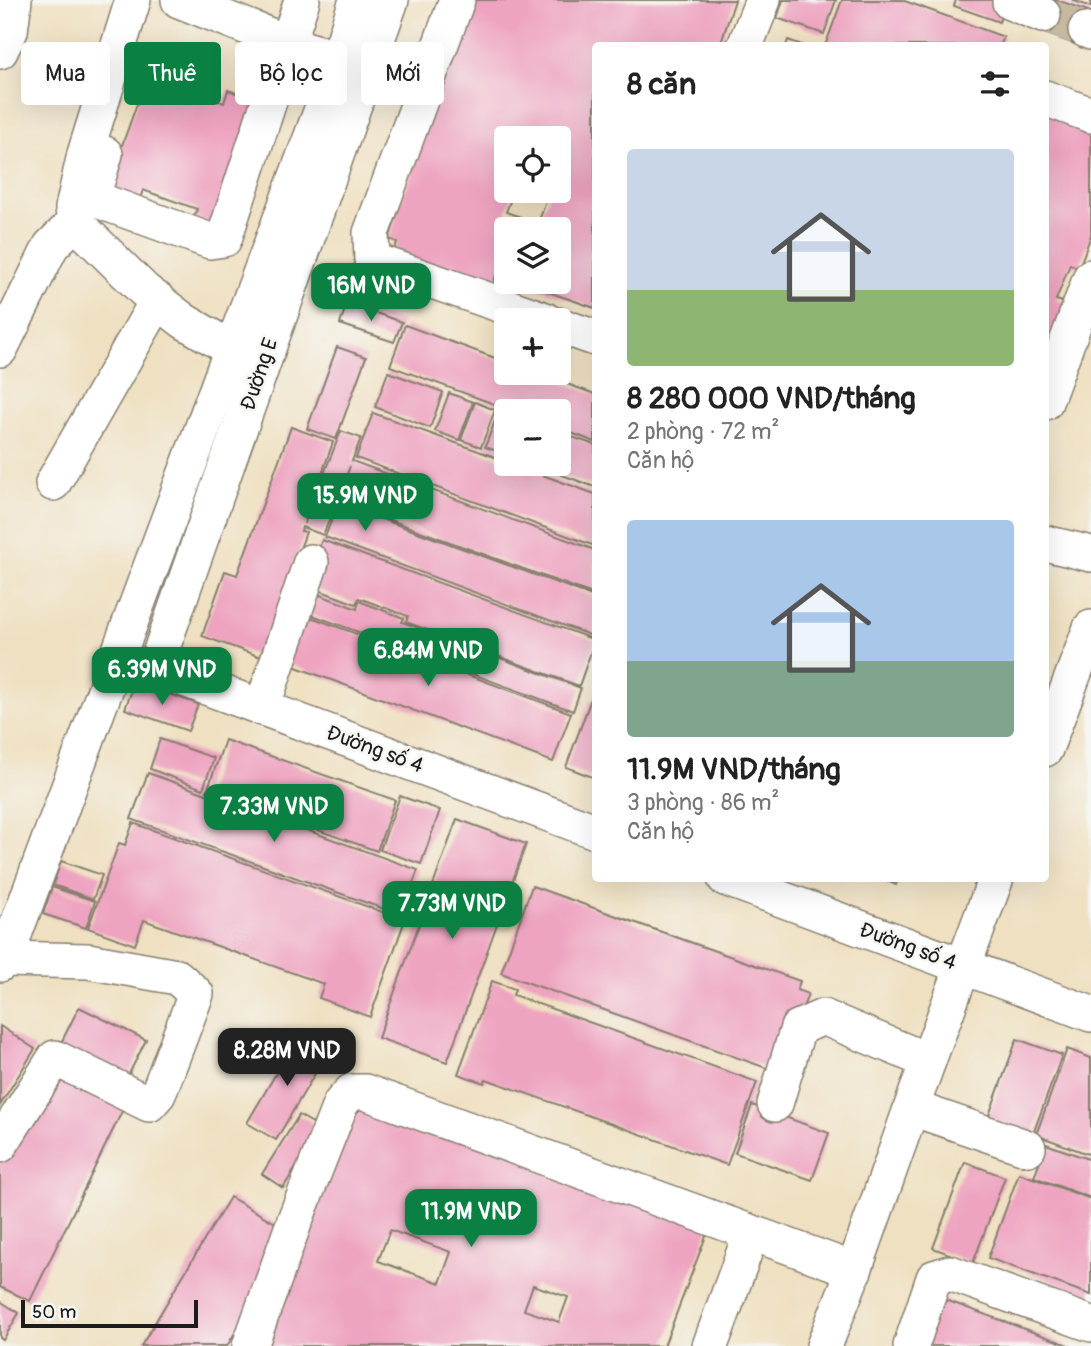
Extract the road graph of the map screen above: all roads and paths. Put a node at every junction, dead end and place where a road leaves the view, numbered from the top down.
1 (13, 0) edge
2 (132, 0) edge
3 (151, 0) edge
4 (179, 0) edge
5 (302, 0) edge
6 (357, 0) edge
7 (391, 0) edge
8 (457, 0) edge
9 (763, 0) edge
10 (1010, 2) dead end
11 (0, 5) edge
12 (1043, 15) tunnel mouth
13 (287, 42) joint
14 (343, 42) edge
15 (747, 42) edge
16 (0, 51) edge
17 (1049, 99) edge
18 (267, 105) edge
19 (324, 105) edge
20 (1091, 115) edge
21 (75, 222) junction
22 (1091, 276) edge
23 (158, 300) junction
24 (510, 308) edge
25 (571, 330) edge
26 (592, 337) edge
27 (0, 349) edge
28 (232, 349) junction
29 (1049, 391) edge
30 (52, 484) dead end
31 (1049, 544) edge
32 (1091, 554) edge
33 (311, 562) dead end
34 (1091, 628) edge
35 (155, 668) joint
36 (262, 708) junction
37 (1049, 738) edge
38 (592, 830) edge
39 (736, 882) edge
40 (995, 882) edge
41 (2, 962) edge
42 (964, 967) junction
43 (1091, 1013) edge
44 (928, 1061) junction
45 (775, 1104) dead end
46 (912, 1108) junction
47 (0, 1145) edge
48 (1028, 1148) dead end
49 (751, 1234) junction
50 (854, 1270) junction
51 (1091, 1324) edge
52 (250, 1346) edge
53 (710, 1346) edge
54 (824, 1346) edge
55 (911, 1346) edge

1 - 11 street
1 - 16 street
2 - 21 street
3 - 18 street
4 - 13 street
5 - 13 street
6 - 14 street
7 - 35 street, Đường E
8 - 24 street
9 - 15 street
10 - 12 street
17 - 20 street
19 - 28 street
21 - 23 street
21 - 27 street
22 - 29 street
23 - 28 street
23 - 30 street
25 - 26 street
28 - 41 street
31 - 32 street
33 - 36 street
34 - 37 street
35 - 36 street, Đường số 4
36 - 38 street, Đường số 4
39 - 42 street, Đường số 4
40 - 42 street
41 - 47 street
42 - 43 street, Đường số 4
42 - 44 street
44 - 45 street
44 - 46 street
46 - 48 street
46 - 50 street
49 - 50 street
49 - 52 street
49 - 53 street
50 - 54 street
51 - 55 street

